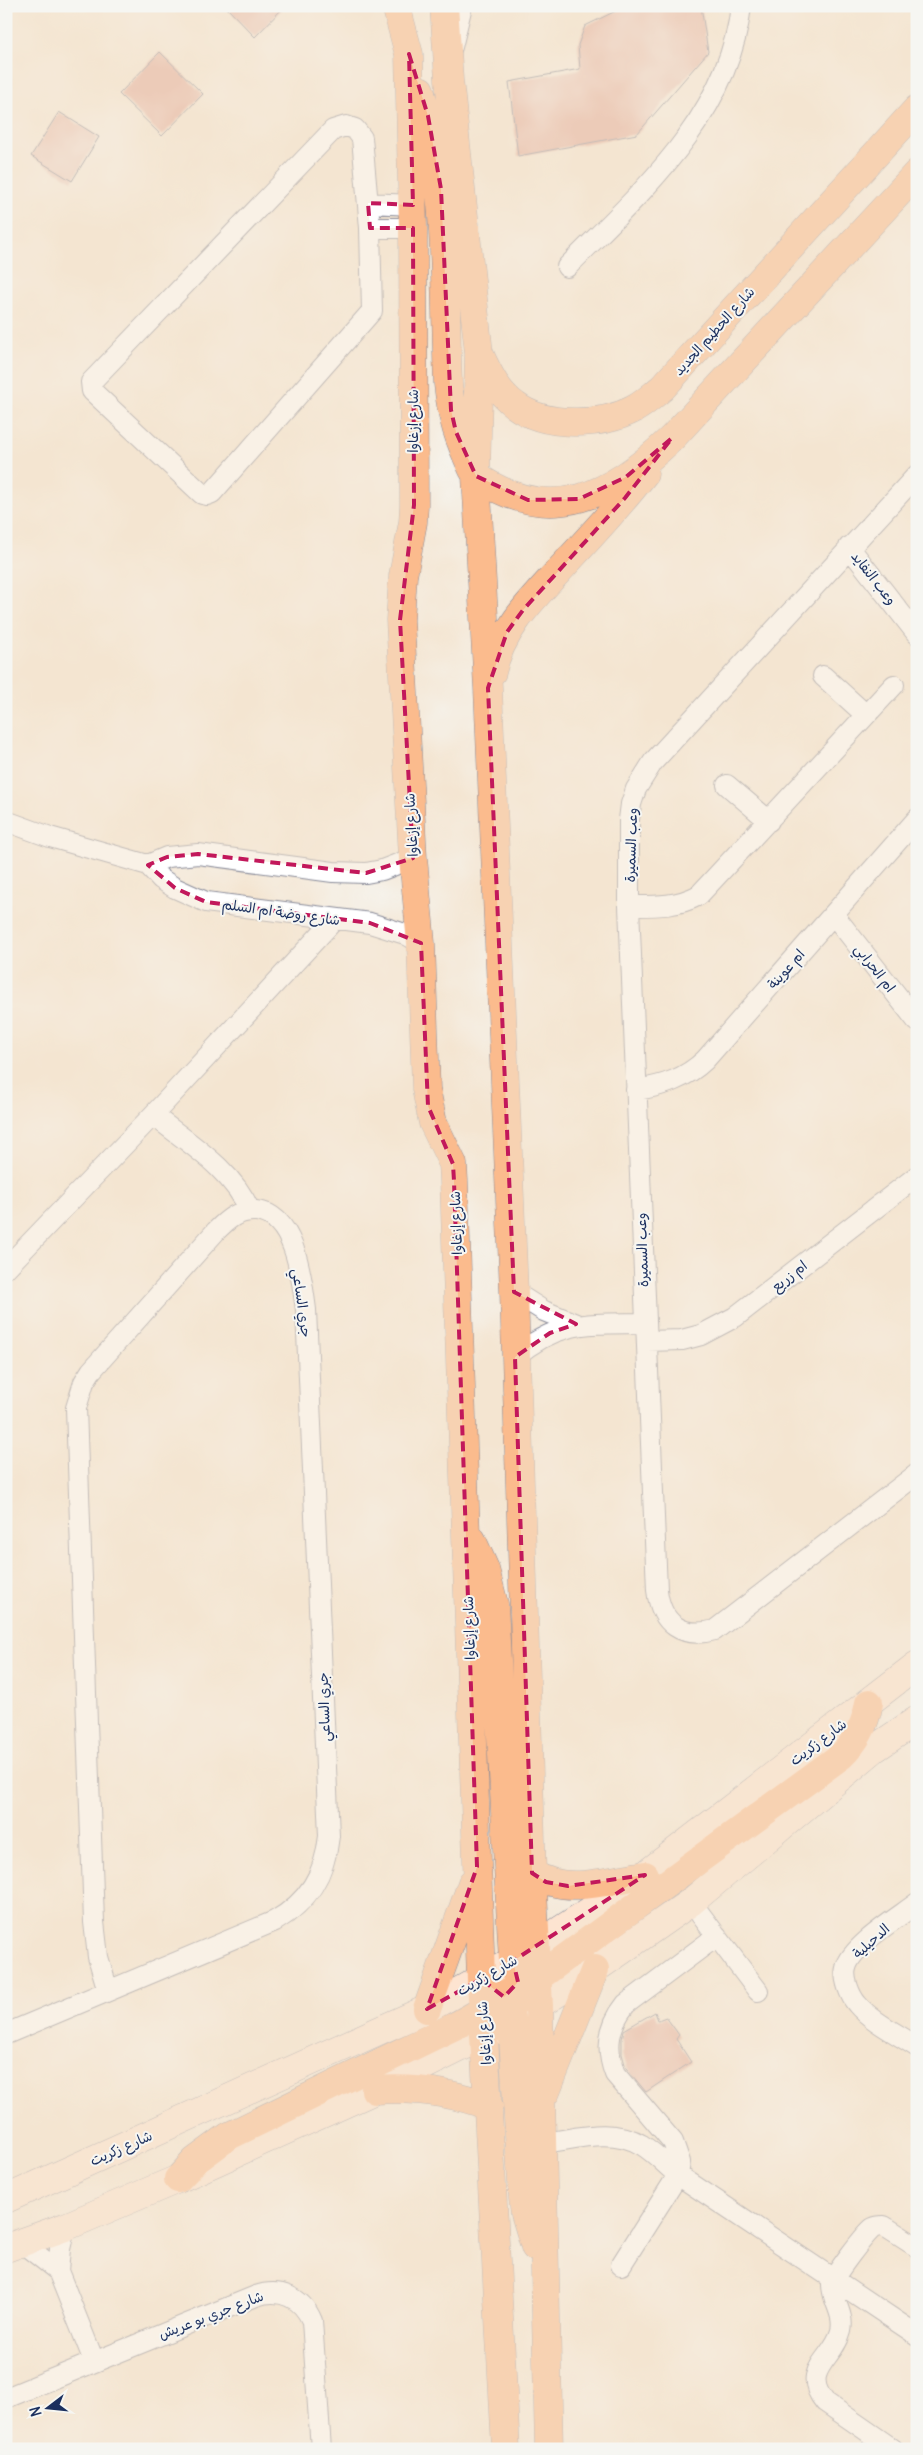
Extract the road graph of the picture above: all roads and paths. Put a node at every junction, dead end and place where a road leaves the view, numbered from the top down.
1 (396, 6) edge
2 (428, 6) edge
3 (444, 6) edge
4 (462, 6) edge
5 (741, 6) edge
6 (409, 54) junction
7 (449, 72) junction
8 (917, 109) edge
9 (917, 172) edge
10 (368, 203) junction
11 (413, 216) junction
12 (370, 228) junction
13 (567, 267) dead end
14 (480, 354) junction
15 (672, 438) junction
16 (917, 475) edge
17 (476, 476) junction
18 (849, 547) junction
19 (917, 634) edge
20 (822, 676) dead end
21 (894, 685) dead end
22 (488, 688) junction
23 (866, 716) junction
24 (727, 785) dead end
25 (917, 820) edge
26 (6, 821) edge
27 (769, 821) junction
28 (413, 858) junction
29 (148, 865) junction
30 (629, 906) junction
31 (834, 916) junction
32 (334, 920) junction
33 (421, 943) junction
34 (917, 1021) edge
35 (636, 1090) junction
36 (153, 1115) junction
37 (917, 1176) edge
38 (250, 1211) junction
39 (6, 1268) edge
40 (514, 1292) junction
41 (576, 1324) junction
42 (646, 1332) junction
43 (515, 1357) junction
44 (917, 1474) edge
45 (466, 1527) junction
46 (917, 1665) edge
47 (869, 1703) junction
48 (917, 1720) edge
49 (477, 1867) junction
50 (532, 1874) junction
51 (645, 1875) junction
52 (691, 1902) junction
53 (917, 1903) edge
54 (717, 1936) junction
55 (536, 1946) junction
56 (595, 1969) junction
57 (481, 1979) junction
58 (108, 1991) junction
59 (758, 1991) dead end
60 (512, 1999) junction
61 (427, 2010) junction
62 (6, 2034) edge
63 (917, 2047) edge
64 (375, 2090) junction
65 (542, 2102) junction
66 (489, 2106) junction
67 (542, 2143) junction
68 (678, 2175) junction
69 (178, 2179) junction
70 (6, 2199) edge
71 (65, 2227) junction
72 (14, 2245) edge
73 (917, 2247) edge
74 (621, 2265) dead end
75 (545, 2266) junction
76 (58, 2271) junction
77 (832, 2280) junction
78 (917, 2335) edge
79 (94, 2361) junction
80 (6, 2398) edge
81 (321, 2449) edge
82 (506, 2449) edge
83 (549, 2449) edge
84 (893, 2449) edge

1 - 6 main road, شارع إزغاوا
2 - 7 main road
3 - 7 main road
4 - 7 street
5 - 13 street
6 - 11 main road, شارع إزغاوا
6 - 17 main road
7 - 14 main road
8 - 14 main road, شارع الحطيم الجديد
9 - 15 main road
10 - 11 street
10 - 12 street
10 - 12 street
11 - 12 street
11 - 28 main road, شارع إزغاوا
14 - 17 main road
15 - 17 main road
15 - 22 main road
16 - 18 street, وعب السميرة
17 - 22 main road
18 - 19 street, وعب النفايد
18 - 30 street, وعب السميرة
20 - 23 street
21 - 23 street
22 - 40 main road
23 - 27 street
24 - 27 street
25 - 31 street, ام عوينة
26 - 29 street, شارع روضة ام السلم
27 - 30 street
28 - 29 street
28 - 33 main road, شارع إزغاوا
29 - 32 street, شارع روضة ام السلم
30 - 35 street, وعب السميرة
31 - 34 street, ام الحرابي
31 - 35 street, ام عوينة
32 - 33 street, شارع روضة ام السلم
32 - 36 street
33 - 45 main road, شارع إزغاوا
35 - 42 street, وعب السميرة
36 - 38 street
36 - 39 street
37 - 42 street, ام زريع
38 - 58 street
38 - 58 street, جري الساعي
40 - 41 street
40 - 43 main road
41 - 42 street
41 - 43 street
42 - 44 street, وعب السميرة
43 - 50 main road
45 - 49 main road, شارع إزغاوا
45 - 60 main road
46 - 47 main road, شارع زكريت
47 - 51 main road, شارع زكريت
47 - 60 main road
48 - 52 main road, شارع زكريت
49 - 57 main road, شارع إزغاوا
49 - 61 main road
50 - 51 main road
50 - 55 main road
51 - 55 main road, شارع زكريت
52 - 54 street
52 - 56 main road, شارع زكريت
53 - 63 street, الدحيلية
54 - 59 street
54 - 68 street
55 - 60 main road, شارع زكريت
56 - 60 main road, شارع زكريت
56 - 65 main road
57 - 60 main road, شارع زكريت
57 - 60 main road, شارع إزغاوا
57 - 61 main road, شارع زكريت
58 - 62 street, جري الساعي
60 - 64 main road, شارع زكريت
60 - 65 main road, شارع إزغاوا
60 - 66 main road, شارع إزغاوا
60 - 69 main road
60 - 75 main road
61 - 70 main road, شارع زكريت
64 - 66 main road
64 - 69 main road, شارع زكريت
65 - 67 main road, شارع إزغاوا
66 - 82 main road, شارع إزغاوا
67 - 68 street
67 - 75 main road, شارع إزغاوا
68 - 74 street
68 - 77 street
69 - 71 main road, شارع زكريت
71 - 72 main road, شارع زكريت
71 - 76 street
72 - 76 street
73 - 77 street
75 - 83 main road, شارع إزغاوا
76 - 79 street
77 - 78 street
77 - 84 street
79 - 80 street, شارع جري بو عريش
79 - 81 street, شارع جري بو عريش

